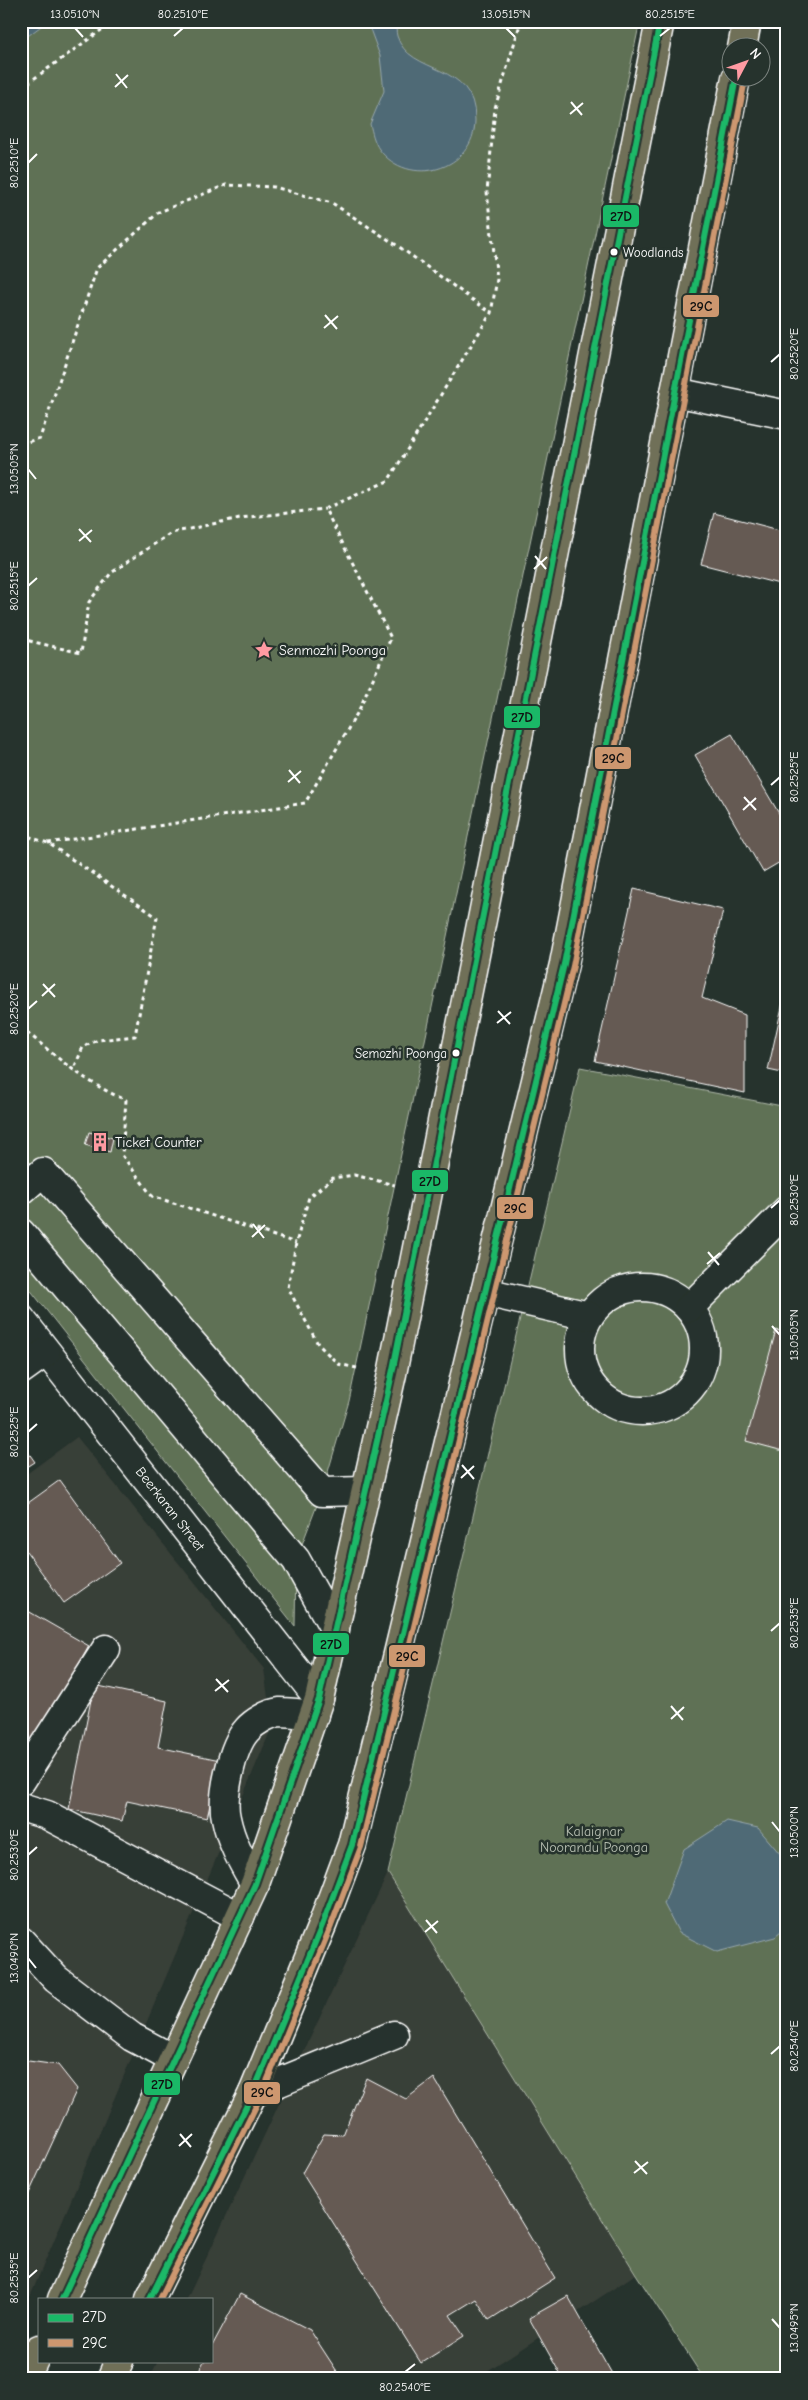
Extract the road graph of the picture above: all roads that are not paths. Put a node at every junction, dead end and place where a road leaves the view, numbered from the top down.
1 (660, 21) edge
2 (747, 21) edge
3 (744, 38) edge
4 (734, 88) edge
5 (675, 392) junction
6 (787, 415) edge
7 (21, 1191) edge
8 (787, 1210) edge
9 (21, 1233) edge
10 (485, 1292) junction
11 (689, 1308) junction
12 (589, 1316) junction
13 (21, 1319) edge
14 (46, 1352) junction
15 (21, 1370) edge
16 (365, 1491) junction
17 (335, 1630) junction
18 (106, 1649) dead end
19 (317, 1707) junction
20 (21, 1782) edge
21 (21, 1807) edge
22 (255, 1884) junction
23 (240, 1917) junction
24 (21, 1941) edge
25 (394, 2035) dead end
26 (174, 2059) junction
27 (253, 2093) junction
28 (62, 2298) edge
29 (150, 2298) edge
30 (38, 2351) edge
31 (118, 2362) edge
32 (25, 2379) edge
33 (110, 2379) edge

1 - 16 main road
2 - 3 main road
4 - 5 main road
5 - 6 street
5 - 10 main road
7 - 16 street
8 - 11 street
9 - 17 street
10 - 12 street
10 - 27 main road
11 - 12 street
11 - 12 street
13 - 14 street, Beerkaran Street
14 - 15 street
14 - 19 street, Beerkaran Street
16 - 17 main road
17 - 19 main road
18 - 20 street
19 - 22 main road
19 - 22 street
21 - 23 street
22 - 23 main road
23 - 26 main road
24 - 26 street
25 - 27 street
26 - 28 main road
27 - 29 main road
30 - 32 main road
31 - 33 main road

